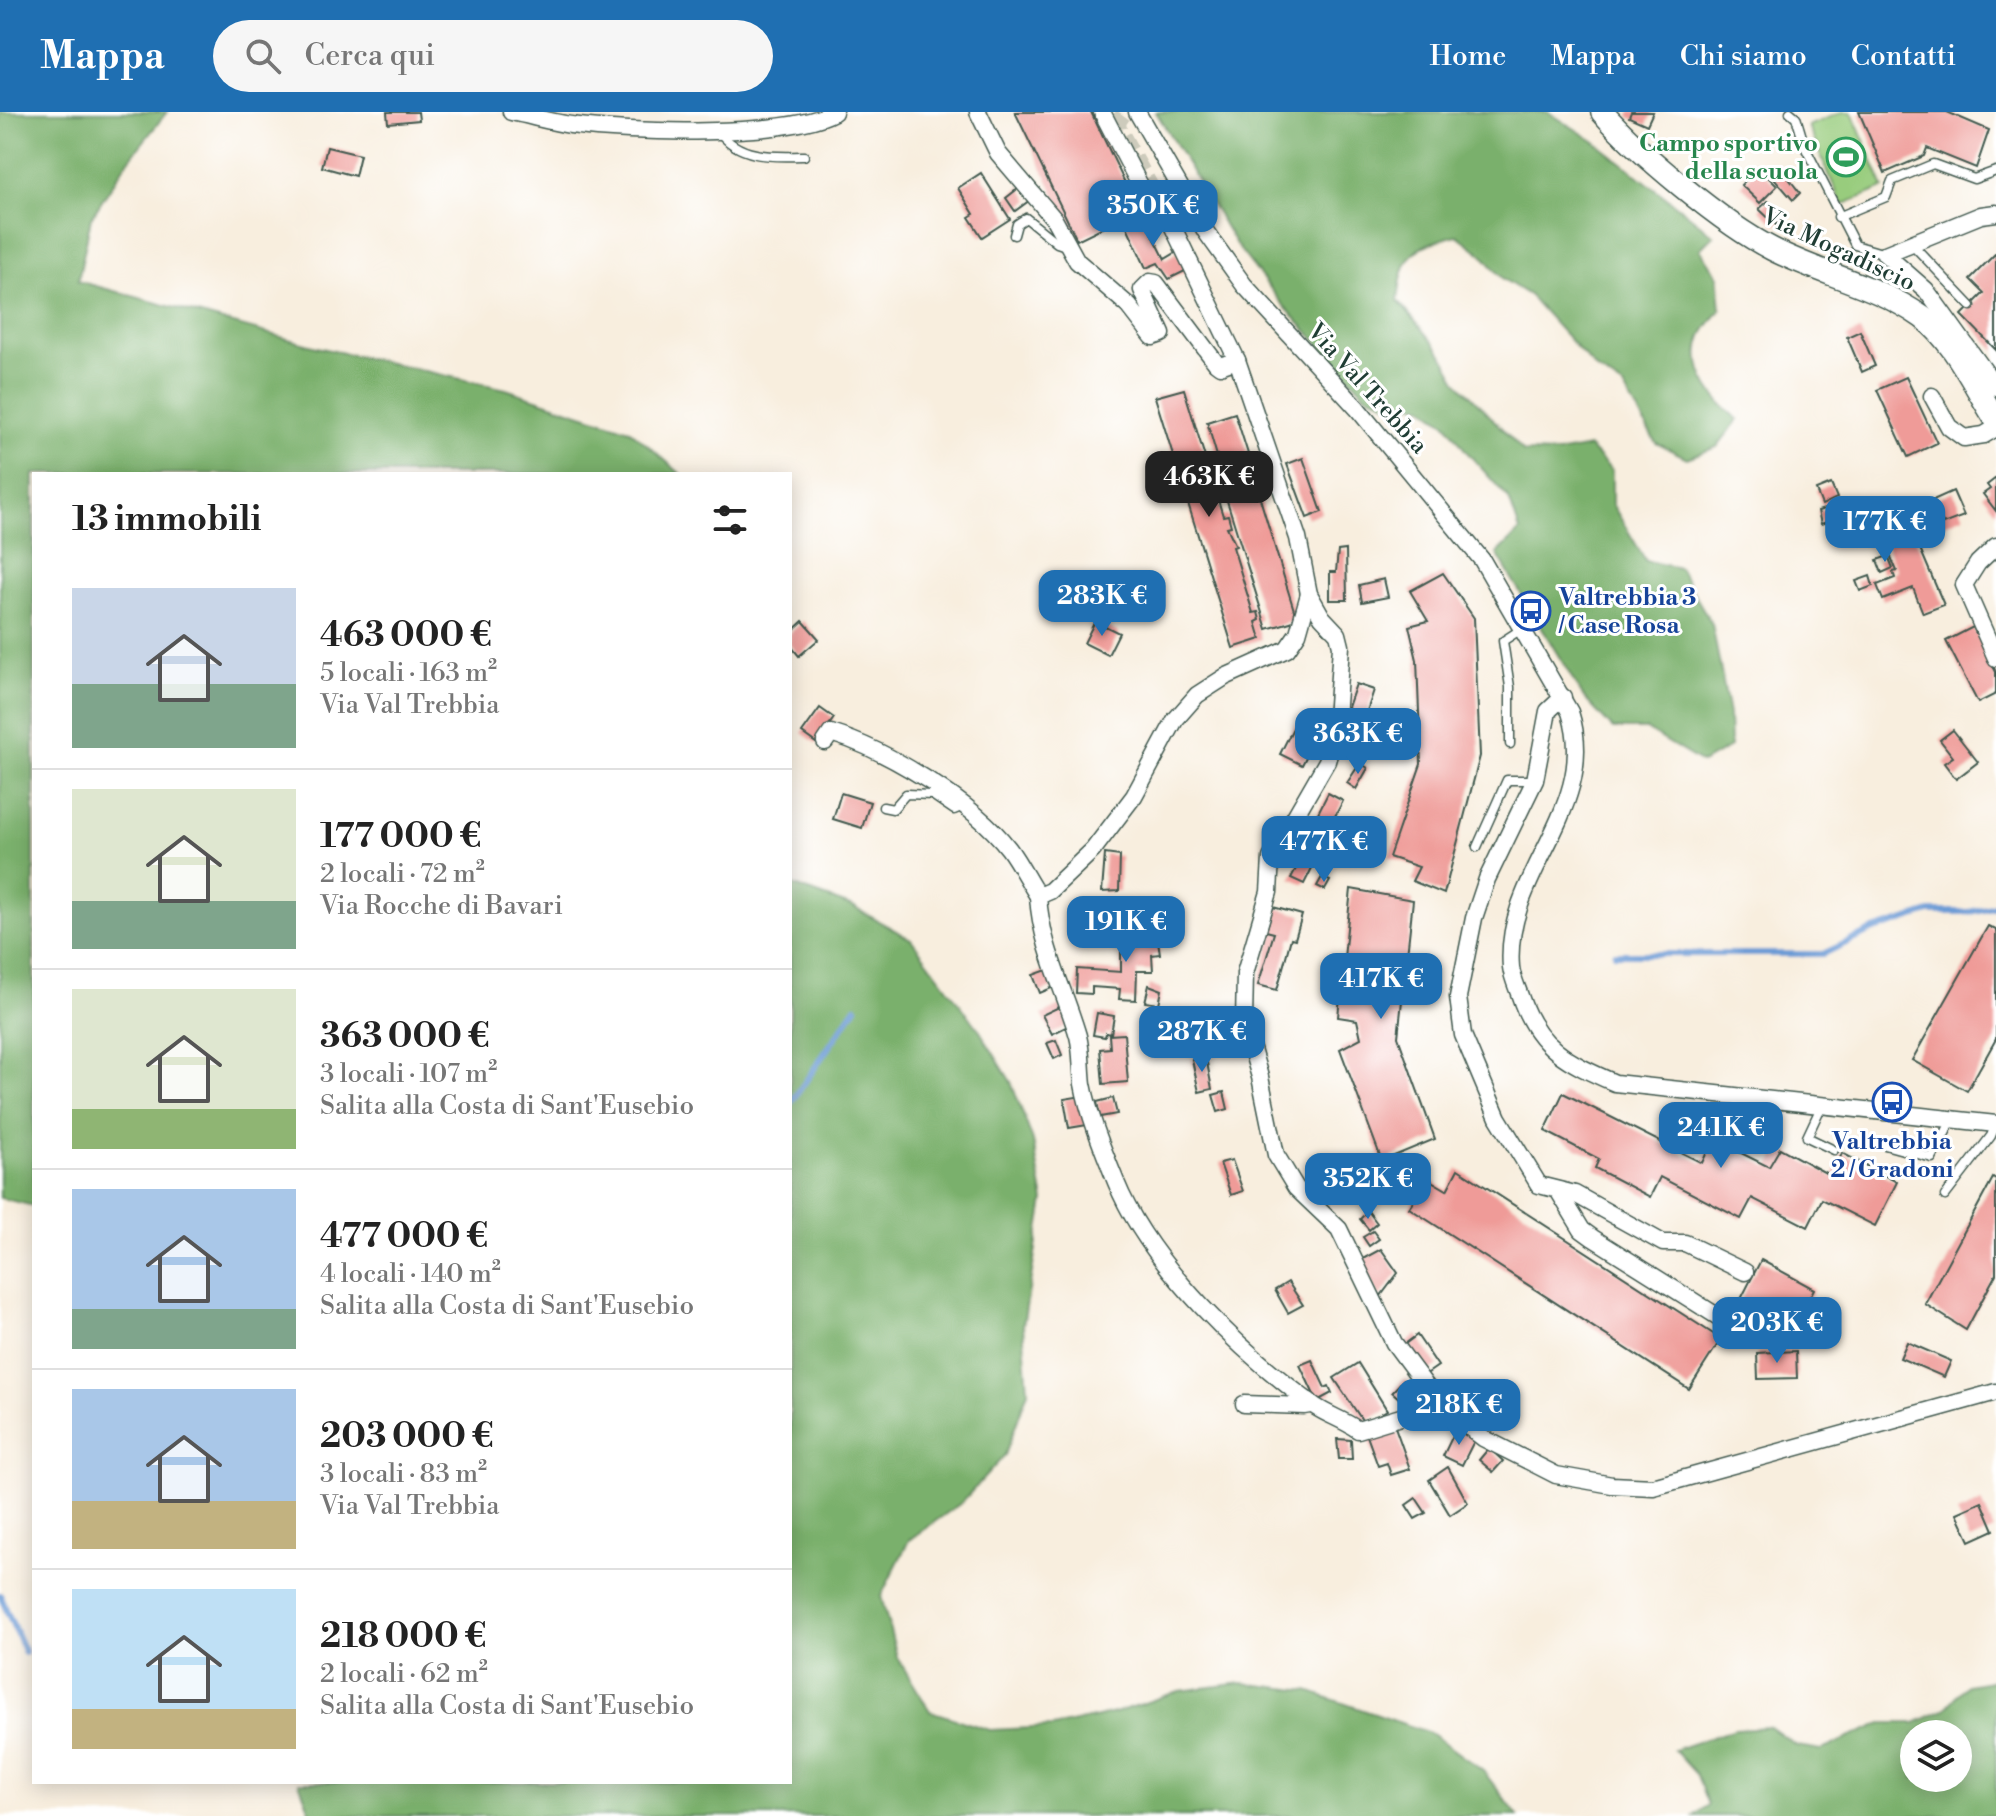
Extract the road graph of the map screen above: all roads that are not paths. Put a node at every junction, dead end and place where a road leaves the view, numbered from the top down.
1 (511, 112) edge
2 (834, 112) edge
3 (978, 112) edge
4 (1102, 112) edge
5 (1602, 112) edge
6 (1790, 112) edge
7 (1129, 113) edge
8 (718, 130) junction
9 (804, 156) dead end
10 (1996, 171) edge
11 (1996, 213) edge
12 (1838, 217) junction
13 (1014, 235) dead end
14 (1910, 243) junction
15 (1067, 246) junction
16 (1885, 254) junction
17 (1971, 306) dead end
18 (1237, 360) junction
19 (1996, 387) edge
20 (1932, 396) dead end
21 (1996, 420) edge
22 (1996, 428) edge
23 (1996, 546) edge
24 (1309, 594) junction
25 (1524, 627) junction
26 (1996, 658) edge
27 (1563, 697) junction
28 (825, 742) dead end
29 (1510, 744) dead end
30 (1535, 780) junction
31 (883, 807) dead end
32 (961, 807) junction
33 (1477, 847) dead end
34 (1038, 896) junction
35 (1749, 1098) junction
36 (1822, 1105) junction
37 (1952, 1119) junction
38 (1996, 1124) edge
39 (1874, 1142) dead end
40 (1764, 1145) dead end
41 (1834, 1150) dead end
42 (1559, 1192) junction
43 (1945, 1196) dead end
44 (1745, 1272) dead end
45 (1744, 1333) dead end
46 (1996, 1392) edge
47 (1309, 1401) junction
48 (1244, 1404) dead end
49 (1440, 1405) junction

1 - 8 street
2 - 8 street
3 - 15 street
4 - 18 street
5 - 21 street, Via Mogadiscio
6 - 12 lane
7 - 25 street, Via Val Trebbia
8 - 9 lane
10 - 12 lane
11 - 14 street, Via Mogadiscio
12 - 16 lane
13 - 15 lane
14 - 16 street, Via Mogadiscio
14 - 17 lane
15 - 18 street
16 - 19 street, Via Mogadiscio
18 - 24 street
20 - 22 street
23 - 26 street
24 - 34 street
24 - 49 street
25 - 27 street, Via Val Trebbia
25 - 29 lane
27 - 30 street
27 - 35 street, Via Val Trebbia
28 - 32 street
30 - 33 lane
30 - 42 street
31 - 32 lane
32 - 34 street
34 - 47 street
35 - 36 street, Via Val Trebbia
35 - 40 lane
36 - 37 street, Via Val Trebbia
36 - 41 lane
37 - 38 street, Via Val Trebbia
37 - 39 lane
38 - 43 lane, Via Val Trebbia
42 - 44 street
42 - 45 street
46 - 49 street
47 - 48 street
47 - 49 street

